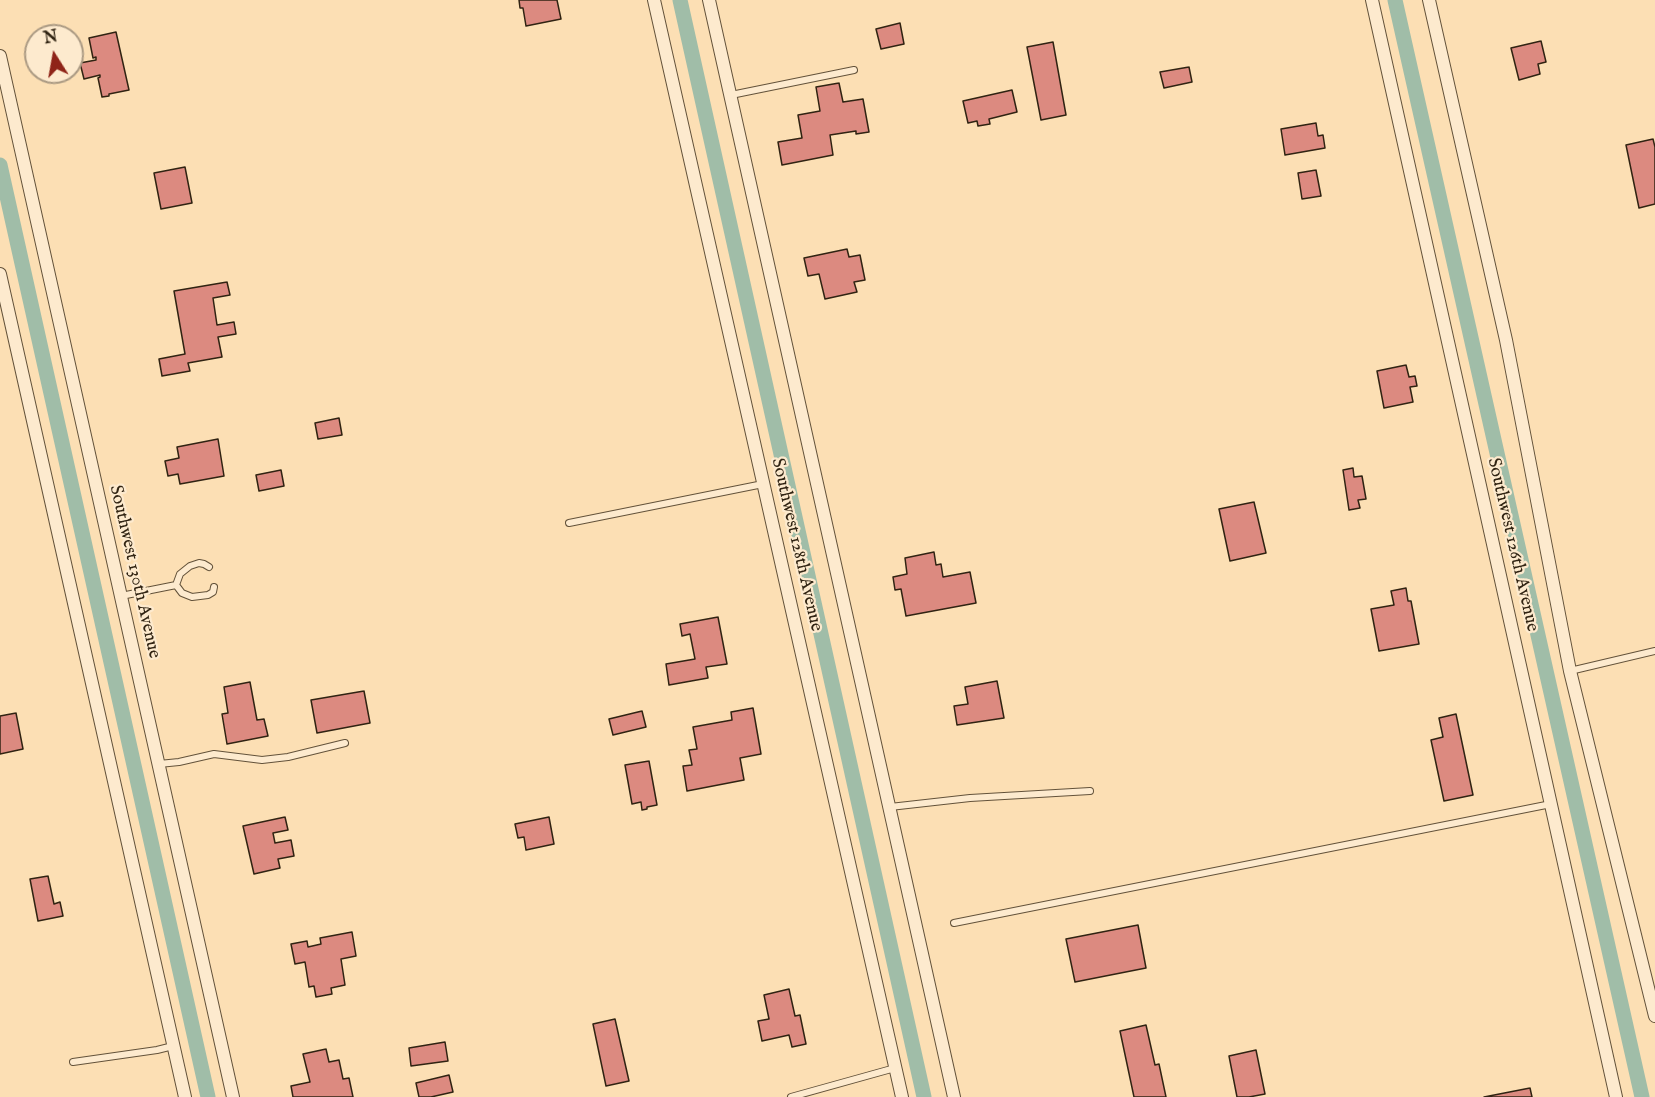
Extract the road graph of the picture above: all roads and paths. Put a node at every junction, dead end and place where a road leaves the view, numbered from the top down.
1 (654, 0) edge
2 (709, 0) edge
3 (1372, 0) edge
4 (1429, 0) edge
5 (0, 56) edge
6 (854, 70) dead end
7 (730, 95) junction
8 (0, 274) edge
9 (763, 484) junction
10 (569, 523) dead end
11 (209, 567) dead end
12 (176, 585) junction
13 (214, 587) dead end
14 (121, 596) junction
15 (1655, 651) edge
16 (1570, 671) junction
17 (345, 743) dead end
18 (159, 764) junction
19 (1090, 791) dead end
20 (1551, 804) junction
21 (889, 807) junction
22 (954, 923) dead end
23 (1655, 1016) edge
24 (174, 1046) junction
25 (73, 1062) dead end
26 (895, 1068) junction
27 (185, 1097) edge
28 (233, 1097) edge
29 (791, 1097) edge
30 (902, 1097) edge
31 (954, 1097) edge
32 (1616, 1097) edge

1 - 9 street, Southwest 128th Avenue
2 - 7 street, Southwest 128th Avenue
3 - 20 street, Southwest 126th Avenue
4 - 16 street, Southwest 126th Avenue
5 - 14 street, Southwest 130th Avenue
6 - 7 lane
7 - 21 street, Southwest 128th Avenue
8 - 24 street
9 - 10 lane
9 - 26 street, Southwest 128th Avenue
11 - 12 lane
12 - 13 lane
12 - 14 lane
14 - 18 street, Southwest 130th Avenue
15 - 16 lane
16 - 23 street, Southwest 126th Avenue
17 - 18 lane
18 - 28 street, Southwest 130th Avenue
19 - 21 lane
20 - 22 lane
20 - 32 street, Southwest 126th Avenue
21 - 31 street, Southwest 128th Avenue
24 - 25 lane
24 - 27 street
26 - 29 lane
26 - 30 street, Southwest 128th Avenue

